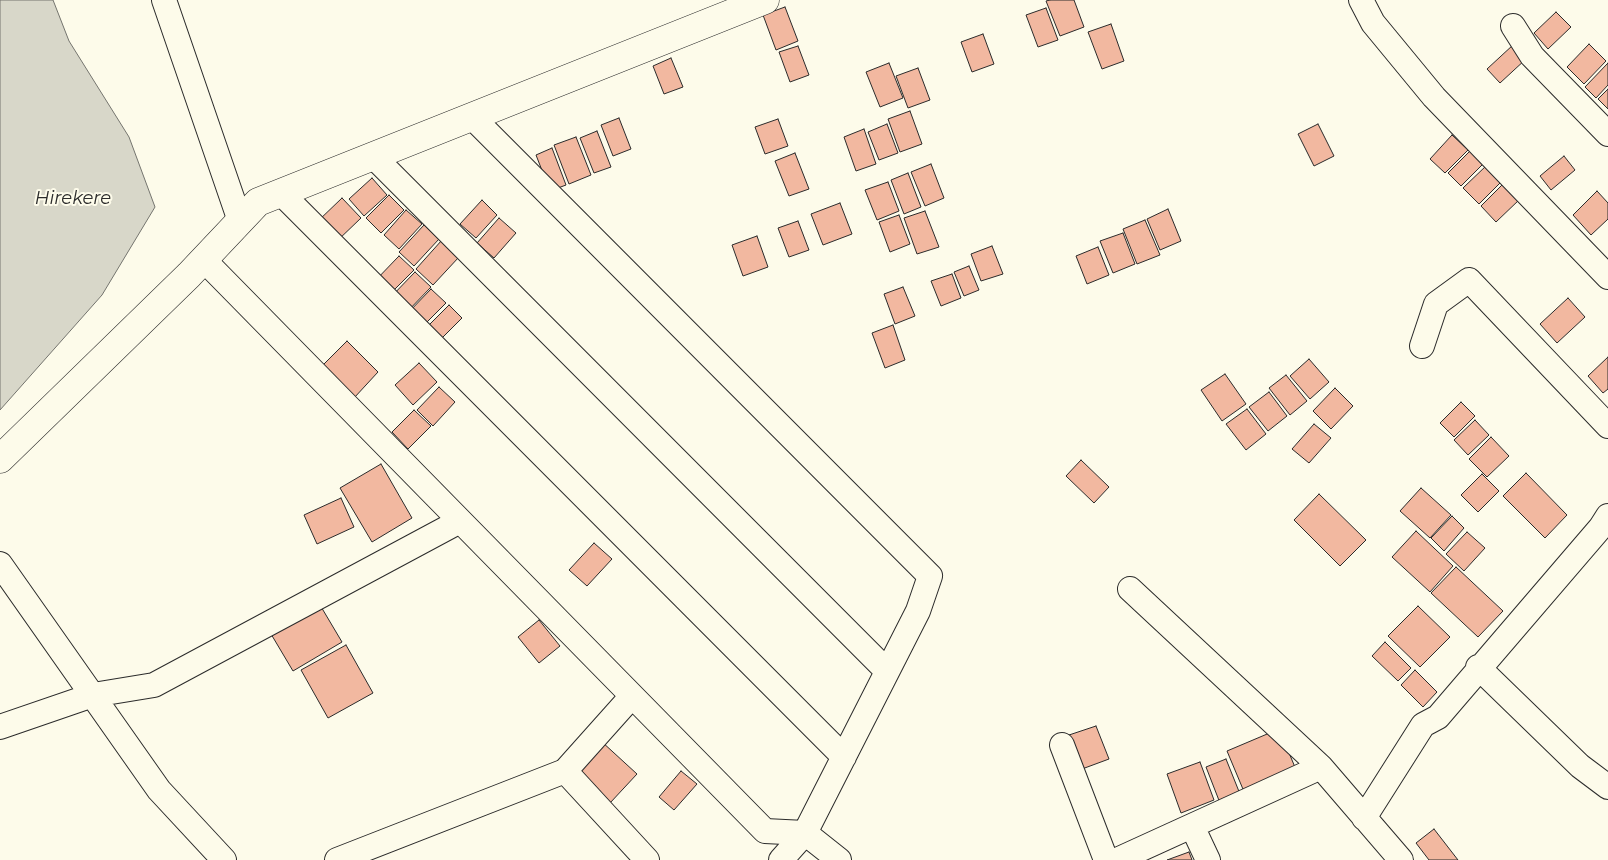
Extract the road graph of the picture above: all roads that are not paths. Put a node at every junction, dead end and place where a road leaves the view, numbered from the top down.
1 (164, 0) edge
2 (766, 0) edge
3 (1361, 0) edge
4 (1513, 26) dead end
5 (472, 117) junction
6 (1608, 134) edge
7 (373, 156) junction
8 (281, 193) junction
9 (240, 221) junction
10 (204, 260) junction
11 (1608, 276) edge
12 (1422, 346) dead end
13 (1608, 426) edge
14 (0, 459) edge
15 (1608, 516) edge
16 (460, 521) junction
17 (0, 564) edge
18 (1130, 588) dead end
19 (1478, 667) junction
20 (887, 671) junction
21 (93, 695) junction
22 (632, 696) junction
23 (0, 727) edge
24 (1062, 745) dead end
25 (844, 757) junction
26 (1321, 767) junction
27 (565, 771) junction
28 (1608, 787) edge
29 (1364, 818) junction
30 (1192, 826) junction
31 (805, 833) junction
32 (224, 860) edge
33 (338, 860) edge
34 (647, 860) edge
35 (781, 860) edge
36 (839, 860) edge
37 (1106, 860) edge
38 (1117, 860) edge
39 (1208, 860) edge
40 (1401, 860) edge

1 - 9 street
2 - 5 street
3 - 11 street
4 - 6 street
5 - 7 street
5 - 20 street
7 - 8 street
7 - 20 street
8 - 9 street
8 - 25 street
9 - 10 street
10 - 14 street
10 - 16 street
12 - 13 street
15 - 19 street
16 - 21 street
16 - 22 street
17 - 21 street
18 - 26 street
19 - 28 street
19 - 29 street
20 - 25 street
21 - 23 street
21 - 32 street
22 - 27 street
22 - 31 street
24 - 37 street
25 - 31 street
26 - 29 street
26 - 30 street
27 - 33 street
27 - 34 street
29 - 40 street
30 - 38 street
30 - 39 street
31 - 35 street
31 - 36 street

